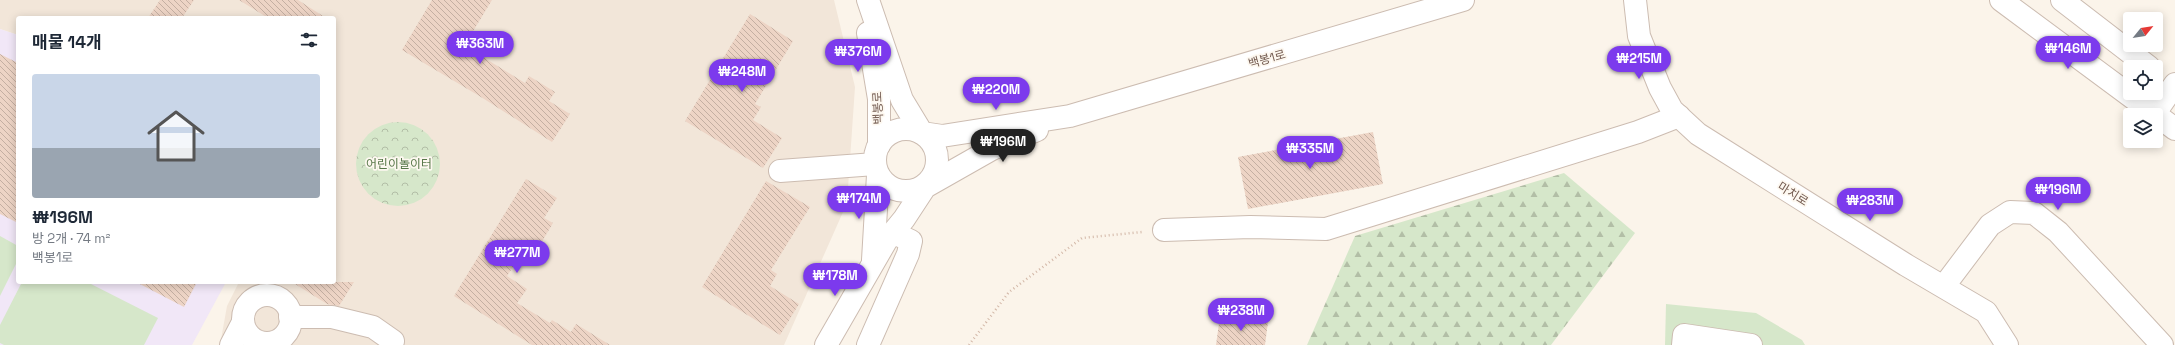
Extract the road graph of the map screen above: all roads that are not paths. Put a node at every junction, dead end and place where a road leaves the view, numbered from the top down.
1 (862, 0) edge
2 (868, 0) edge
3 (1463, 0) edge
4 (1635, 0) edge
5 (2001, 0) edge
6 (2062, 0) edge
7 (2140, 60) edge
8 (2163, 77) edge
9 (2175, 84) edge
10 (2148, 108) edge
11 (2158, 108) edge
12 (1070, 116) junction
13 (1679, 116) junction
14 (2163, 119) edge
15 (2175, 129) edge
16 (922, 133) junction
17 (877, 161) junction
18 (780, 171) dead end
19 (925, 187) junction
20 (1164, 230) road end
21 (894, 233) junction
22 (872, 267) junction
23 (1944, 286) junction
24 (290, 317) junction
25 (243, 322) junction
26 (393, 341) dead end
27 (232, 345) edge
28 (826, 345) edge
29 (868, 345) edge
30 (1683, 345) edge
31 (1751, 345) edge
32 (2007, 345) edge
33 (2162, 345) edge

1 - 17 street, 백봉로
2 - 16 street, 백봉로
3 - 12 street, 백봉1로
4 - 13 street, 마치로
5 - 10 street
6 - 7 street
8 - 9 street
9 - 11 street
12 - 16 street, 백봉1로
12 - 19 street, 백봉1로
13 - 20 street
13 - 23 street, 마치로
14 - 15 street
16 - 17 street
16 - 19 street
17 - 18 street
17 - 19 street
17 - 22 street, 백봉로
19 - 21 street, 백봉로
21 - 22 street, 백봉로
21 - 29 street
22 - 28 street, 백봉로
23 - 32 street, 마치로
23 - 33 street
24 - 25 street
24 - 25 street
24 - 26 street
25 - 27 street
30 - 31 street

